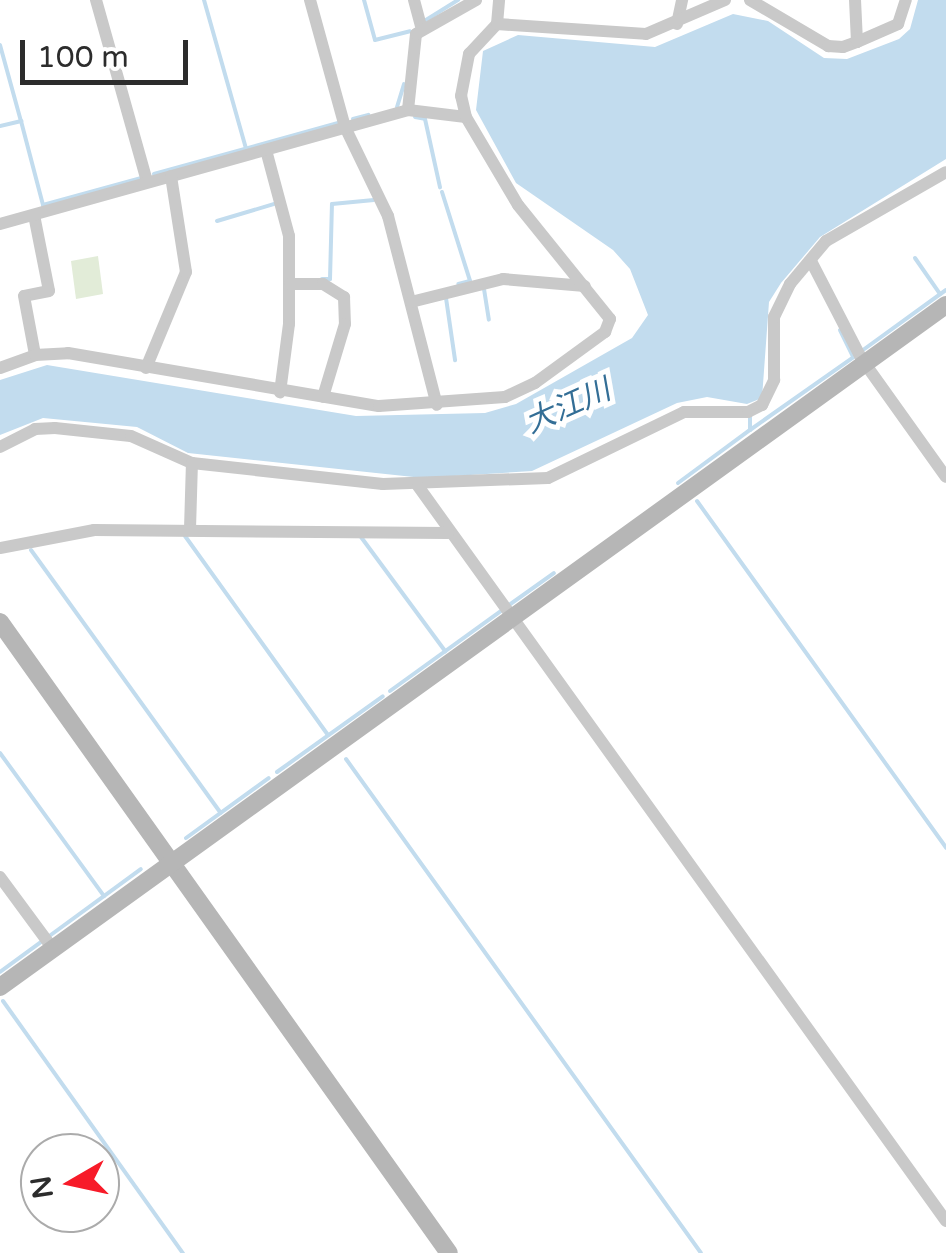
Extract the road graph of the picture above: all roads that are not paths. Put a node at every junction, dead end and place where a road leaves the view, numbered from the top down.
1 (96, 0) edge
2 (310, 0) edge
3 (414, 0) edge
4 (476, 0) edge
5 (499, 0) edge
6 (682, 0) edge
7 (725, 0) edge
8 (750, 0) edge
9 (855, 0) edge
10 (906, 0) edge
11 (497, 24) junction
12 (677, 24) junction
13 (422, 30) junction
14 (857, 42) junction
15 (408, 110) junction
16 (466, 118) junction
17 (345, 128) junction
18 (266, 150) junction
19 (946, 172) edge
20 (171, 176) junction
21 (147, 182) junction
22 (34, 215) junction
23 (0, 224) edge
24 (810, 261) junction
25 (290, 284) junction
26 (586, 286) junction
27 (411, 302) junction
28 (946, 305) edge
29 (35, 355) junction
30 (864, 364) junction
31 (0, 368) edge
32 (146, 368) junction
33 (280, 392) junction
34 (323, 397) junction
35 (437, 404) junction
36 (0, 446) edge
37 (192, 463) junction
38 (946, 477) edge
39 (418, 486) junction
40 (190, 530) junction
41 (448, 533) junction
42 (0, 548) edge
43 (512, 618) junction
44 (0, 622) edge
45 (7, 650) edge
46 (170, 865) junction
47 (0, 877) edge
48 (53, 949) junction
49 (0, 987) edge
50 (946, 1221) edge
51 (449, 1253) edge

1 - 21 street
2 - 17 street
3 - 13 street
4 - 13 street
5 - 11 street
6 - 12 street
7 - 12 street
8 - 14 street
9 - 14 street
10 - 14 street
11 - 12 street
11 - 16 street
13 - 15 street
15 - 16 street
15 - 17 street
16 - 26 street
17 - 18 street
17 - 27 street
18 - 20 street
18 - 25 street
19 - 24 street
20 - 21 street
20 - 32 street
21 - 22 street
22 - 23 street
22 - 29 street
24 - 30 street
24 - 39 street
25 - 33 street
25 - 34 street
26 - 27 street
26 - 35 street
27 - 35 street
28 - 30 street
29 - 31 street
29 - 32 street
30 - 38 street
30 - 43 street
32 - 33 street
33 - 34 street
34 - 35 street
36 - 37 street
37 - 39 street
37 - 40 street
39 - 41 street
40 - 41 street
40 - 42 street
41 - 43 street
43 - 46 street
43 - 50 street
44 - 45 street
45 - 46 street
46 - 48 street
46 - 51 street
47 - 48 street
48 - 49 street

